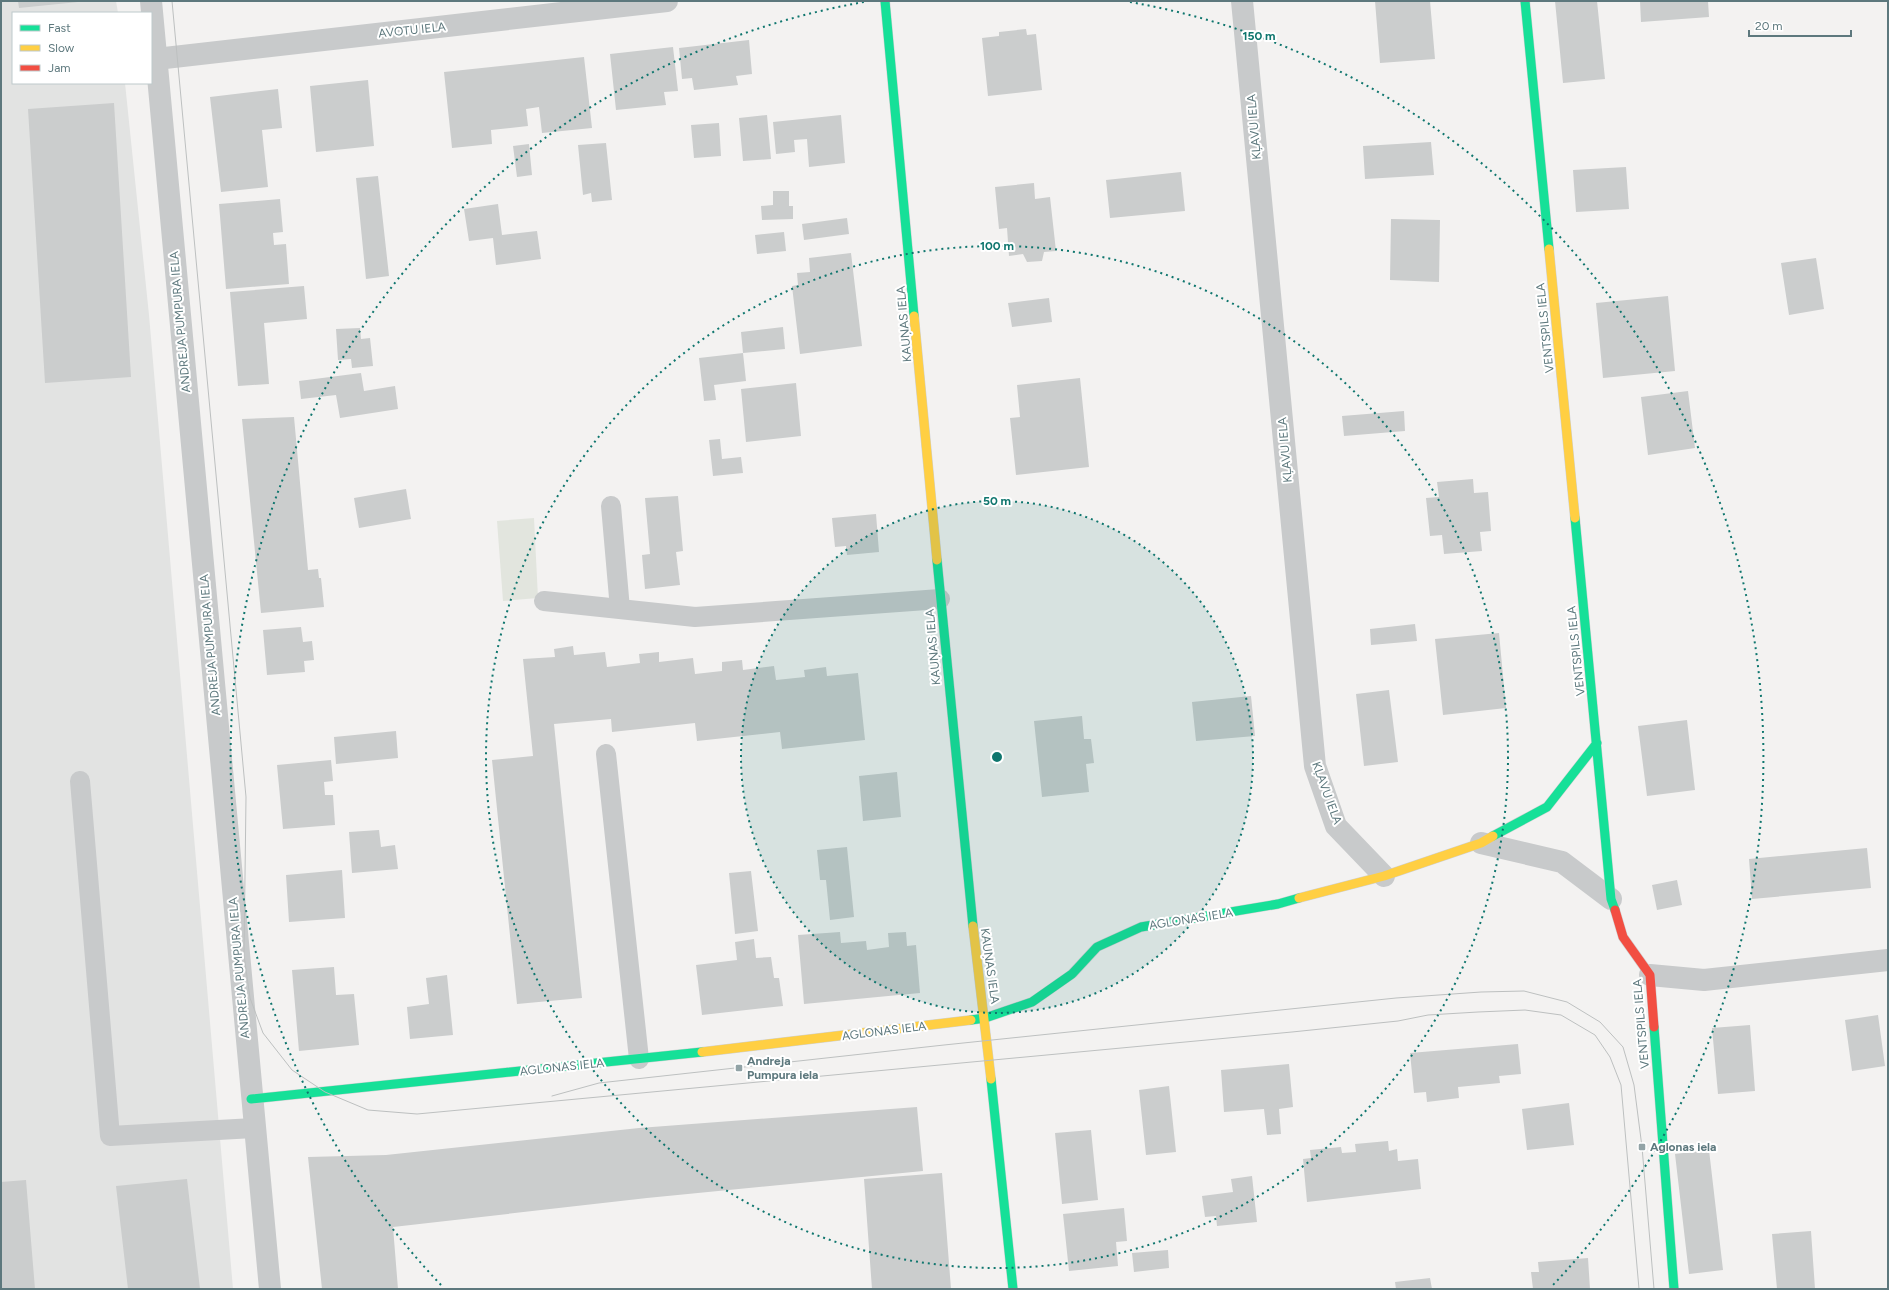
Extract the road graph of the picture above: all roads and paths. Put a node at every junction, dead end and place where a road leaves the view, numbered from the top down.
1 (151, 1) edge
2 (667, 1) edge
3 (885, 1) edge
4 (1242, 1) edge
5 (1525, 1) edge
6 (152, 12) edge
7 (152, 12) edge
8 (156, 58) junction
9 (610, 506) dead end
10 (940, 599) junction
11 (544, 601) dead end
12 (620, 609) junction
13 (1597, 743) junction
14 (606, 754) dead end
15 (80, 781) dead end
16 (1481, 843) junction
17 (1384, 876) junction
18 (1611, 899) junction
19 (1888, 960) edge
20 (1650, 975) junction
21 (985, 1018) junction
22 (639, 1059) junction
23 (251, 1099) junction
24 (254, 1128) junction
25 (270, 1289) edge
26 (1013, 1289) edge
27 (1674, 1289) edge

1 - 6 street, ANDREJA PUMPURA IELA
2 - 8 street, AVOTU IELA
3 - 10 street, KAUŅAS IELA
4 - 17 street, KĻAVU IELA
5 - 13 street, VENTSPILS IELA
7 - 8 street, ANDREJA PUMPURA IELA
8 - 23 street, ANDREJA PUMPURA IELA
9 - 12 lane
10 - 12 lane
10 - 21 street, KAUŅAS IELA
11 - 12 lane
13 - 16 street, AGLONAS IELA
13 - 18 street, VENTSPILS IELA
14 - 22 lane
15 - 24 lane
16 - 17 street, AGLONAS IELA
16 - 18 street
17 - 21 street, AGLONAS IELA
18 - 20 street, VENTSPILS IELA
19 - 20 street
20 - 27 street, VENTSPILS IELA
21 - 22 street, AGLONAS IELA
21 - 26 street, KAUŅAS IELA
22 - 23 street, AGLONAS IELA
23 - 24 street, ANDREJA PUMPURA IELA
24 - 25 street, ANDREJA PUMPURA IELA

